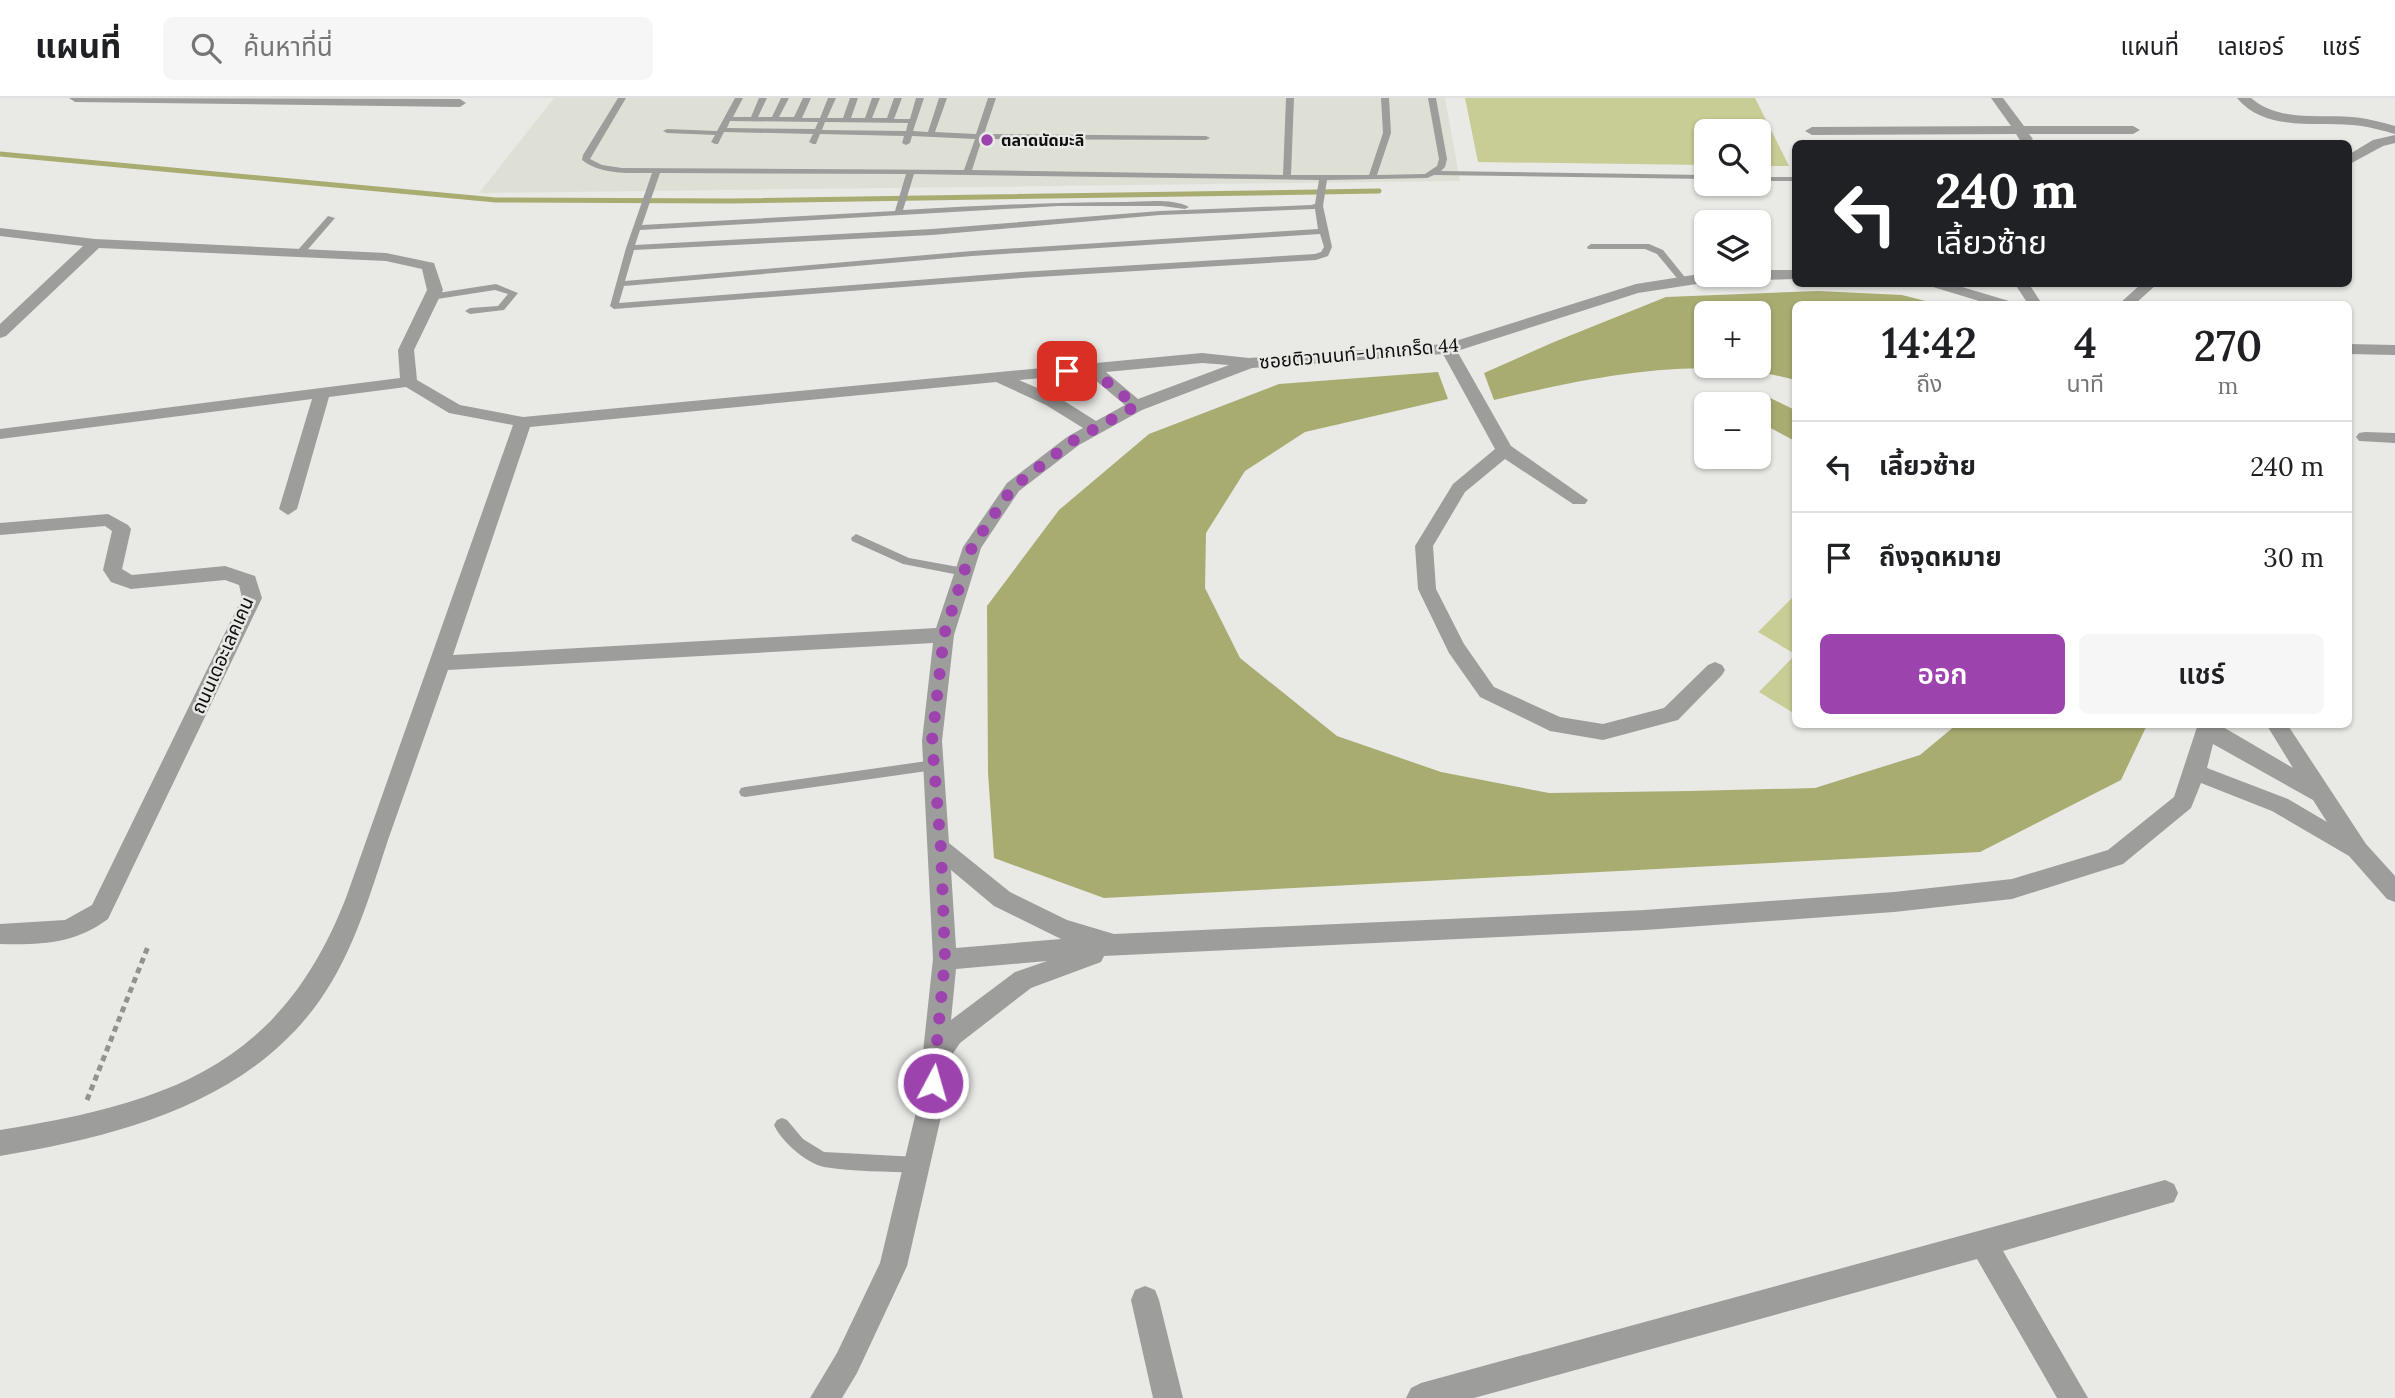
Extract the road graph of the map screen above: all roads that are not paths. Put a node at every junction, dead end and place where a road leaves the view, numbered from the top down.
1 (75, 98) edge
2 (622, 98) edge
3 (739, 98) edge
4 (763, 98) edge
5 (785, 98) edge
6 (807, 98) edge
7 (832, 98) edge
8 (854, 98) edge
9 (876, 98) edge
10 (898, 98) edge
11 (920, 98) edge
12 (943, 98) edge
13 (992, 98) edge
14 (1290, 98) edge
15 (1385, 98) edge
16 (1432, 98) edge
17 (1997, 98) edge
18 (2243, 98) edge
19 (460, 103) dead end
20 (727, 119) junction
21 (753, 120) junction
22 (774, 120) junction
23 (797, 120) junction
24 (822, 120) junction
25 (846, 120) junction
26 (868, 120) junction
27 (890, 120) junction
28 (912, 121) junction
29 (2020, 130) junction
30 (2133, 130) dead end
31 (2395, 130) edge
32 (667, 131) dead end
33 (1812, 131) dead end
34 (721, 132) junction
35 (817, 133) junction
36 (933, 134) junction
37 (979, 136) junction
38 (1206, 138) dead end
39 (908, 139) junction
40 (2395, 139) edge
41 (2026, 140) edge
42 (715, 142) dead end
43 (813, 142) dead end
44 (2352, 159) edge
45 (657, 171) junction
46 (911, 172) junction
47 (967, 173) junction
48 (1434, 173) junction
49 (1287, 177) junction
50 (1323, 177) junction
51 (1373, 177) junction
52 (1694, 177) edge
53 (1771, 179) edge
54 (1792, 179) edge
55 (1320, 199) junction
56 (898, 209) junction
57 (1216, 211) junction
58 (331, 218) dead end
59 (637, 228) junction
60 (1323, 231) junction
61 (0, 232) edge
62 (95, 243) junction
63 (1591, 247) dead end
64 (629, 248) junction
65 (300, 253) junction
66 (1792, 274) edge
67 (1684, 281) junction
68 (620, 284) junction
69 (1948, 287) edge
70 (2146, 287) edge
71 (431, 298) junction
72 (1994, 301) edge
73 (2130, 301) edge
74 (470, 311) dead end
75 (0, 332) edge
76 (1448, 349) junction
77 (2352, 349) edge
78 (2395, 350) edge
79 (1250, 363) junction
80 (1091, 369) junction
81 (998, 377) junction
82 (409, 382) junction
83 (322, 393) junction
84 (1136, 406) junction
85 (523, 422) junction
86 (1096, 429) junction
87 (0, 434) edge
88 (2365, 437) dead end
89 (2395, 438) edge
90 (1504, 450) junction
91 (1579, 500) dead end
92 (288, 509) dead end
93 (0, 529) edge
94 (856, 538) dead end
95 (964, 572) junction
96 (944, 635) junction
97 (442, 663) junction
98 (1714, 670) dead end
99 (2208, 728) edge
100 (2279, 728) edge
101 (934, 765) junction
102 (2195, 772) junction
103 (745, 792) dead end
104 (2321, 794) junction
105 (941, 849) junction
106 (2358, 851) junction
107 (2395, 892) edge
108 (0, 934) edge
109 (1123, 944) junction
110 (945, 959) junction
111 (935, 1057) junction
112 (782, 1125) dead end
113 (0, 1143) edge
114 (917, 1166) junction
115 (2165, 1193) dead end
116 (1983, 1245) junction
117 (1145, 1300) dead end
118 (825, 1398) edge
119 (1168, 1398) edge
120 (1421, 1398) edge
121 (2073, 1398) edge

1 - 19 street
2 - 45 lane
3 - 20 lane
4 - 21 lane
5 - 22 lane
6 - 23 lane
7 - 24 lane
8 - 25 lane
9 - 26 lane
10 - 27 lane
11 - 28 lane
12 - 36 lane
13 - 37 lane
14 - 49 lane
15 - 51 lane
16 - 48 lane
17 - 29 street
18 - 31 street
20 - 21 lane
20 - 34 lane
21 - 22 lane
22 - 23 lane
23 - 24 lane
24 - 25 lane
24 - 35 lane
25 - 26 lane
26 - 27 lane
27 - 28 lane
28 - 39 lane
29 - 30 street
29 - 33 street
29 - 41 street
32 - 34 lane
34 - 35 lane
34 - 42 lane
35 - 39 lane
35 - 43 lane
36 - 37 lane
36 - 39 lane
37 - 38 lane
37 - 47 lane
40 - 44 street
45 - 46 lane
45 - 59 lane
46 - 47 lane
46 - 56 lane
47 - 49 lane
48 - 51 lane
48 - 52 lane
49 - 50 lane
50 - 51 lane
50 - 55 lane
53 - 54 lane
55 - 57 lane
55 - 60 lane
56 - 57 lane
56 - 59 lane
57 - 64 lane
58 - 65 lane
59 - 64 lane
60 - 68 lane
60 - 68 lane
61 - 62 street
62 - 65 street
62 - 75 street
63 - 67 lane
64 - 68 lane
65 - 71 street
66 - 67 street, ซอยติวานนท์-ปากเกร็ด 44
67 - 76 street, ซอยติวานนท์-ปากเกร็ด 44
69 - 72 street
70 - 73 street
71 - 74 lane
71 - 82 street
76 - 79 street, ซอยติวานนท์-ปากเกร็ด 44
76 - 90 street
77 - 78 street
79 - 80 street
79 - 84 street, ซอยติวานนท์-ปากเกร็ด 44
80 - 81 street
80 - 84 street
81 - 85 street
81 - 86 street
82 - 83 street
82 - 85 street
83 - 87 street
83 - 92 street
84 - 86 street, ซอยติวานนท์-ปากเกร็ด 44
85 - 97 street
86 - 95 street, ซอยติวานนท์-ปากเกร็ด 44
88 - 89 street
90 - 91 street
90 - 98 street
93 - 108 street, ถนนเดอะเลคเคน
94 - 95 lane
95 - 96 street, ซอยติวานนท์-ปากเกร็ด 44
96 - 97 street
96 - 101 street, ซอยติวานนท์-ปากเกร็ด 44
97 - 113 street
99 - 102 street
99 - 104 street
100 - 104 street
101 - 103 lane
101 - 105 street, ซอยติวานนท์-ปากเกร็ด 44
102 - 106 street
102 - 109 street
104 - 106 street
105 - 109 street
105 - 110 street, ซอยติวานนท์-ปากเกร็ด 44
106 - 107 street
109 - 110 street
109 - 111 street
110 - 111 street, ซอยติวานนท์-ปากเกร็ด 44
111 - 114 street, ซอยติวานนท์-ปากเกร็ด 44
112 - 114 lane
114 - 118 street, ซอยติวานนท์-ปากเกร็ด 44
115 - 116 street
116 - 120 street
116 - 121 street
117 - 119 street

